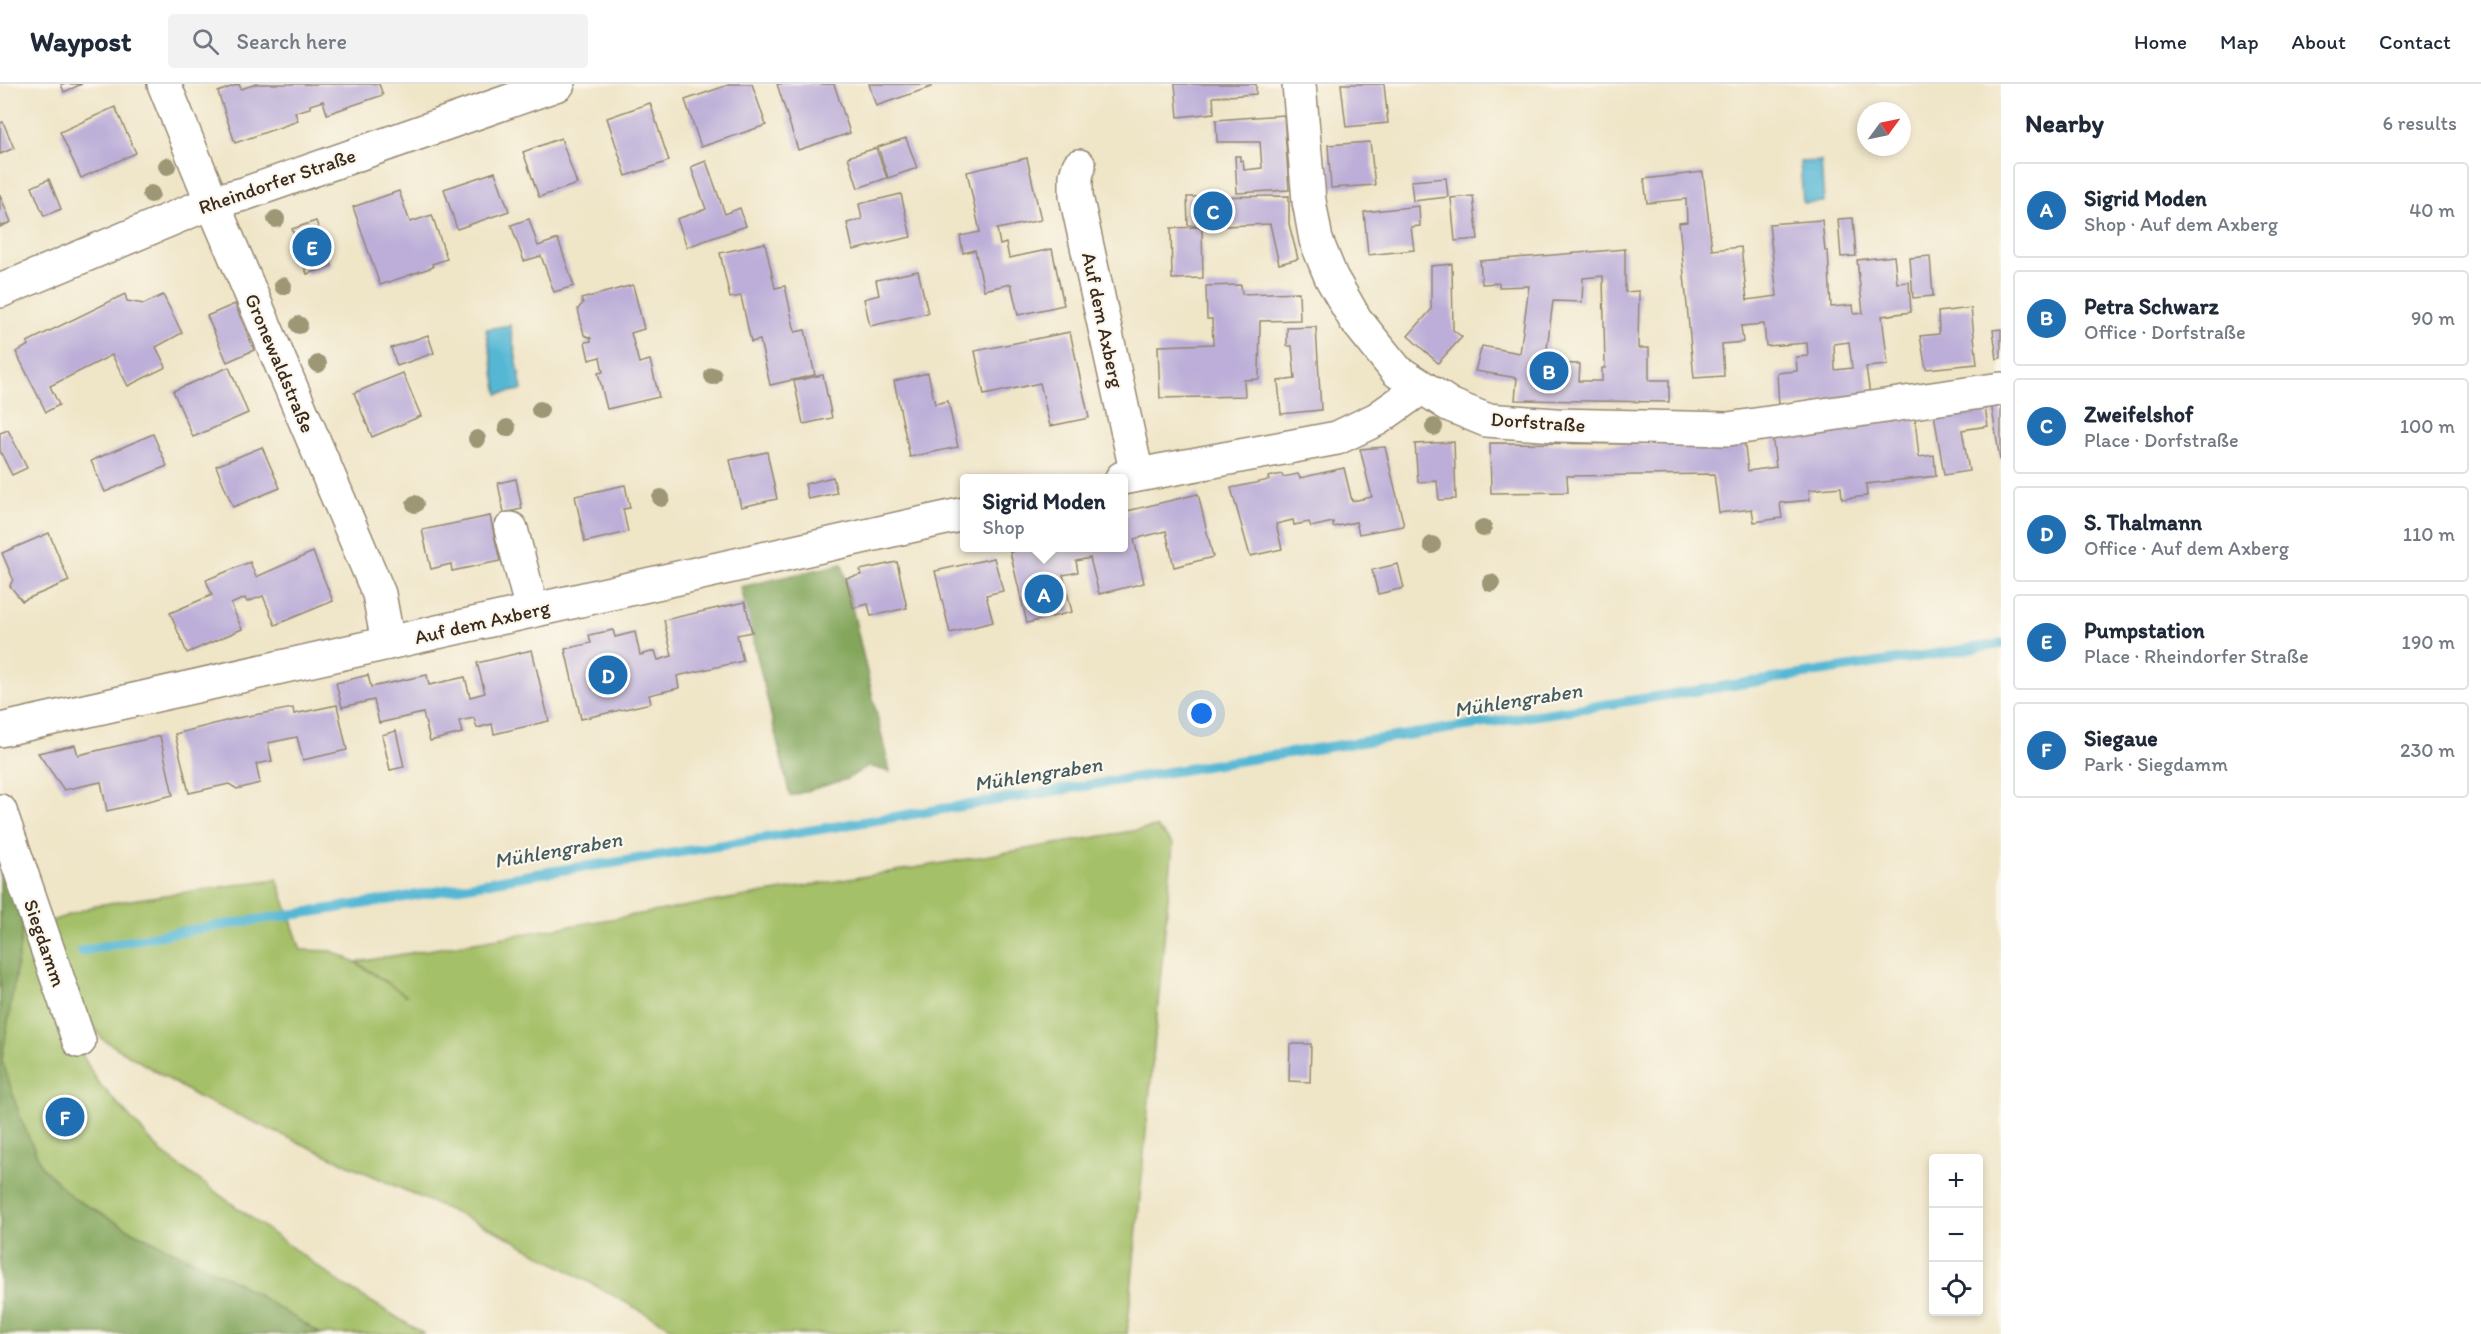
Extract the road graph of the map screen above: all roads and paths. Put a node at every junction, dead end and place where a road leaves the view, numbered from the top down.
1 (164, 84) edge
2 (558, 84) edge
3 (1299, 84) edge
4 (1080, 166) dead end
5 (212, 202) junction
6 (0, 291) edge
7 (1421, 388) junction
8 (2001, 389) edge
9 (1129, 477) edge
10 (960, 515) edge
11 (511, 529) dead end
12 (532, 610) junction
13 (388, 643) junction
14 (0, 730) edge
15 (0, 811) edge
16 (79, 1041) dead end

1 - 5 street, Gronewaldstraße
2 - 5 street, Rheindorfer Straße
3 - 7 street, Dorfstraße
4 - 9 street, Auf dem Axberg
5 - 6 street, Rheindorfer Straße
5 - 13 street, Gronewaldstraße
7 - 8 street, Dorfstraße
7 - 9 street, Auf dem Axberg
10 - 12 street, Auf dem Axberg
11 - 12 street
12 - 13 street, Auf dem Axberg
13 - 14 street, Auf dem Axberg
15 - 16 street, Siegdamm

